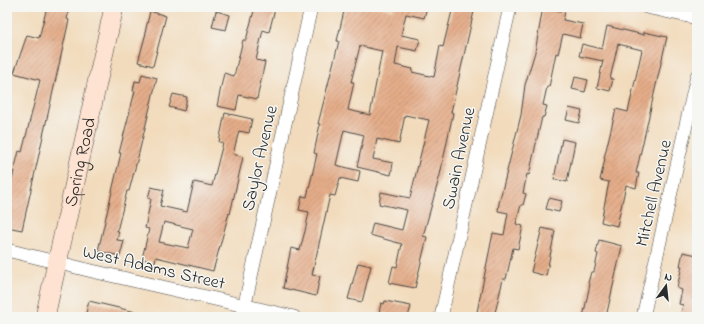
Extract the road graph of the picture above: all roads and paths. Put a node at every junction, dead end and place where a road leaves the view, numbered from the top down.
1 (114, 7) edge
2 (310, 7) edge
3 (510, 7) edge
4 (646, 7) edge
5 (697, 18) edge
6 (697, 76) edge
7 (7, 250) edge
8 (58, 262) junction
9 (244, 311) edge
10 (45, 317) edge
11 (294, 317) edge
12 (441, 317) edge
13 (643, 317) edge

1 - 8 street, Spring Road
2 - 9 street, Saylor Avenue
3 - 12 street, Swain Avenue
4 - 5 street
6 - 13 street, Mitchell Avenue
7 - 8 street, West Adams Street
8 - 9 street, West Adams Street
8 - 10 street, Spring Road
9 - 11 street, West Adams Street

